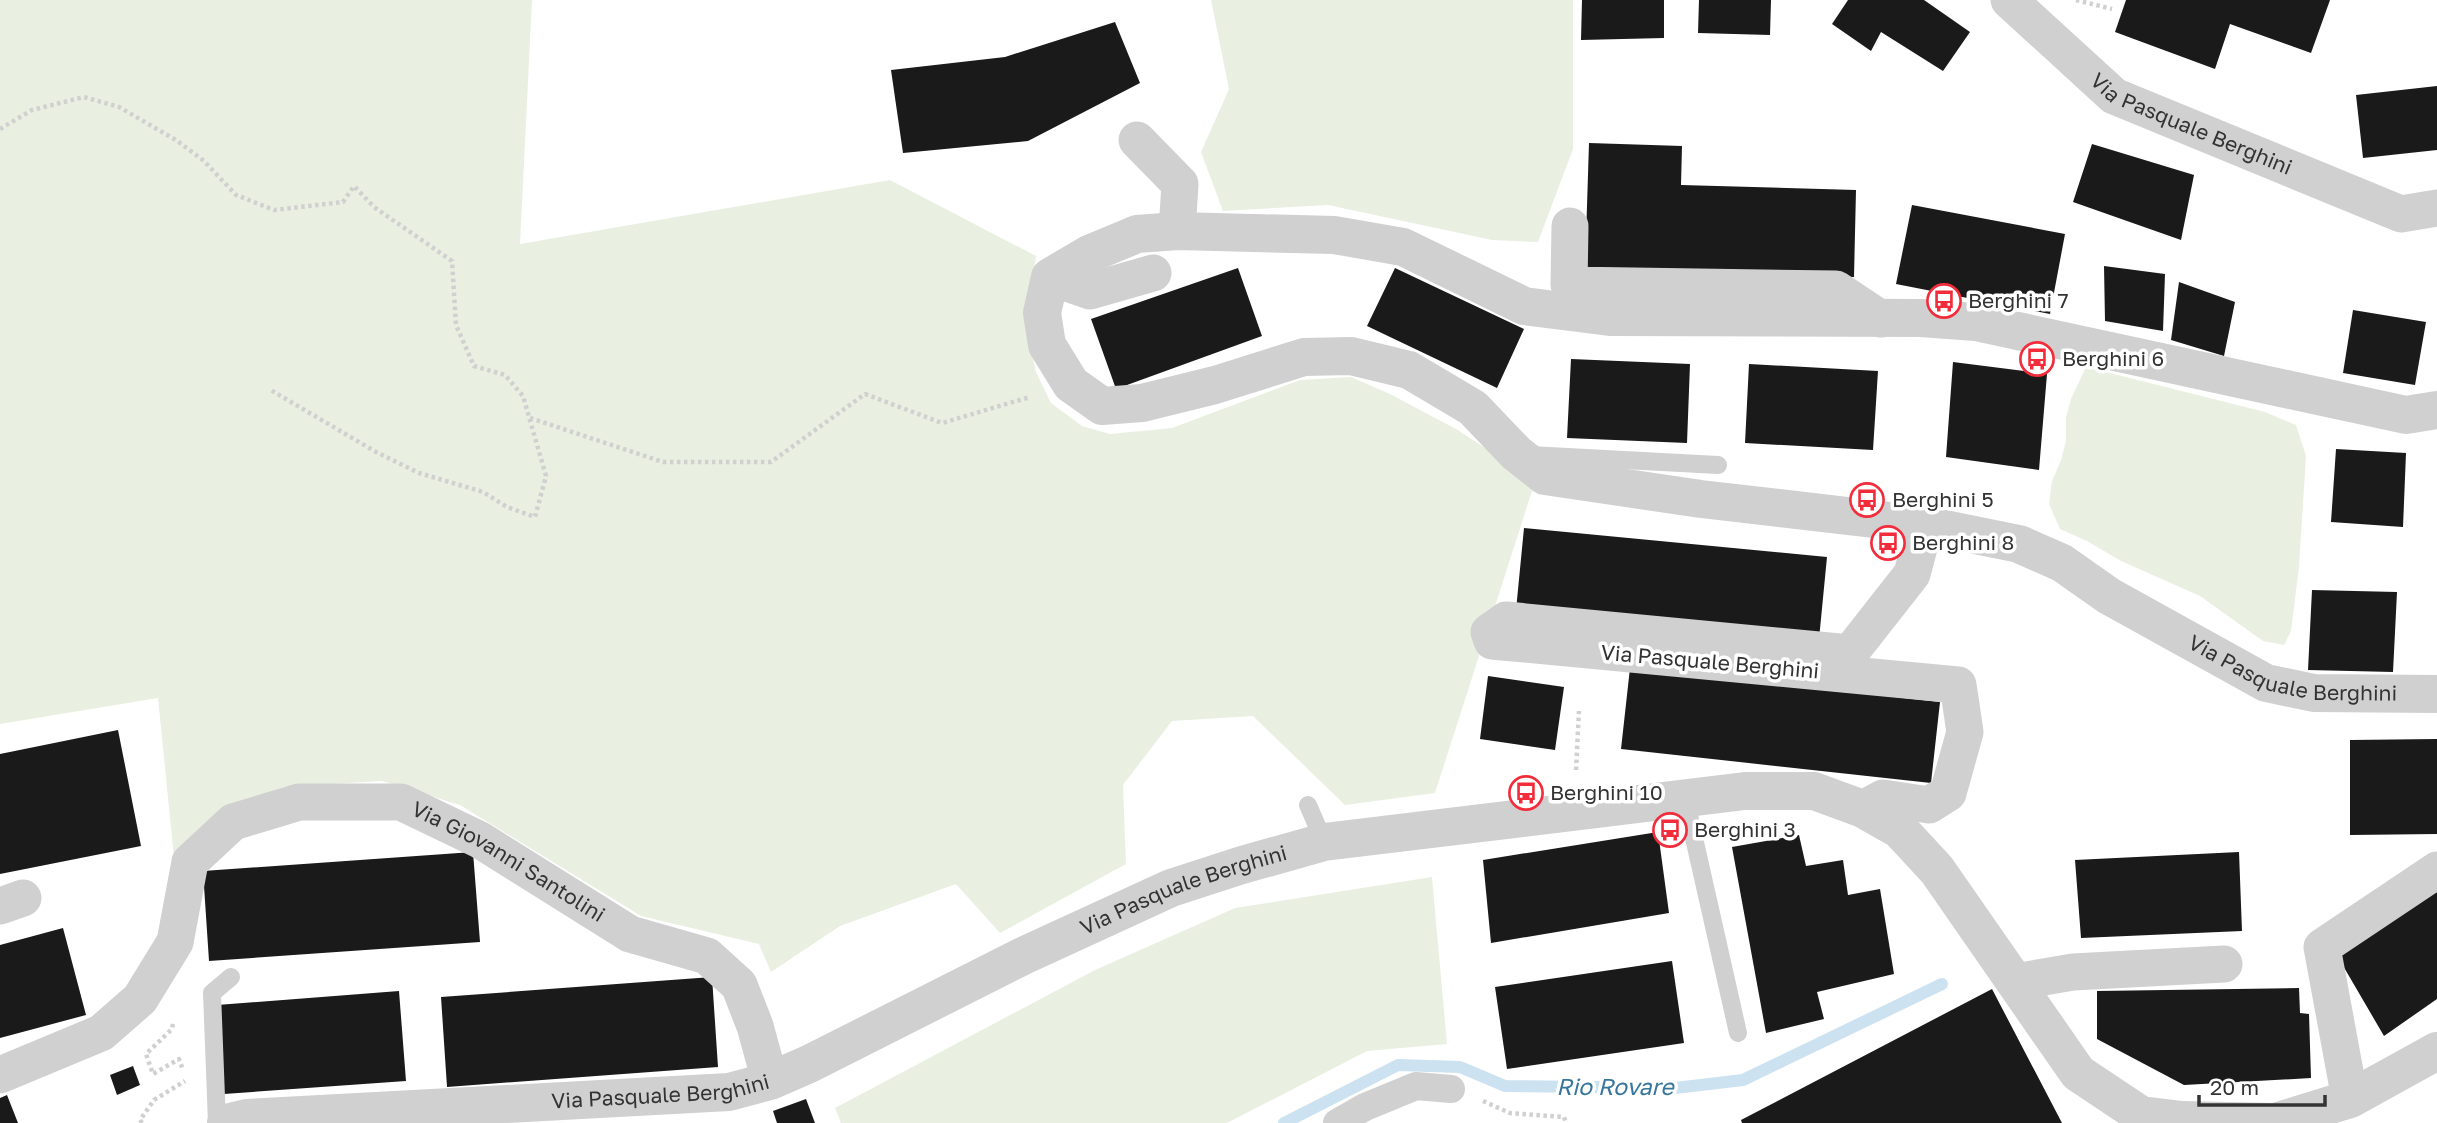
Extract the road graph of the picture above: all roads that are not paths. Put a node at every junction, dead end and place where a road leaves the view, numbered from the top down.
1 (2009, 0) edge
2 (1137, 139) dead end
3 (2437, 208) edge
4 (1570, 226) dead end
5 (1177, 231) junction
6 (1153, 273) dead end
7 (1049, 277) junction
8 (1881, 319) junction
9 (2437, 410) edge
10 (1516, 453) junction
11 (1718, 465) dead end
12 (1925, 525) junction
13 (2437, 694) edge
14 (1685, 798) junction
15 (1308, 805) dead end
16 (1863, 809) junction
17 (1324, 842) junction
18 (2437, 870) edge
19 (2224, 964) dead end
20 (231, 978) dead end
21 (2015, 982) junction
22 (1738, 1033) dead end
23 (2437, 1051) edge
24 (0, 1076) edge
25 (770, 1081) junction
26 (1451, 1090) road end
27 (2350, 1099) junction
28 (538, 1113) edge
29 (2141, 1119) edge
30 (235, 1122) edge
31 (1337, 1123) edge

1 - 3 street, Via Pasquale Berghini
2 - 5 street
4 - 8 street
5 - 7 street
5 - 8 street
6 - 7 street
7 - 10 street, Via Pasquale Berghini
8 - 9 street
10 - 11 lane
10 - 12 street, Via Pasquale Berghini
12 - 13 street, Via Pasquale Berghini
12 - 16 street, Via Pasquale Berghini
14 - 16 street, Via Pasquale Berghini
14 - 17 street, Via Pasquale Berghini
14 - 22 lane
15 - 17 lane
16 - 21 street, Via Pasquale Berghini
17 - 25 street, Via Pasquale Berghini
18 - 27 street
19 - 21 street
20 - 30 lane, Via Pasquale Berghini
21 - 29 street, Via Pasquale Berghini
23 - 27 street, Via Pasquale Berghini
24 - 25 street, Via Giovanni Santolini
25 - 28 street, Via Pasquale Berghini
26 - 31 street
27 - 29 street, Via Pasquale Berghini
28 - 30 street, Via Pasquale Berghini

